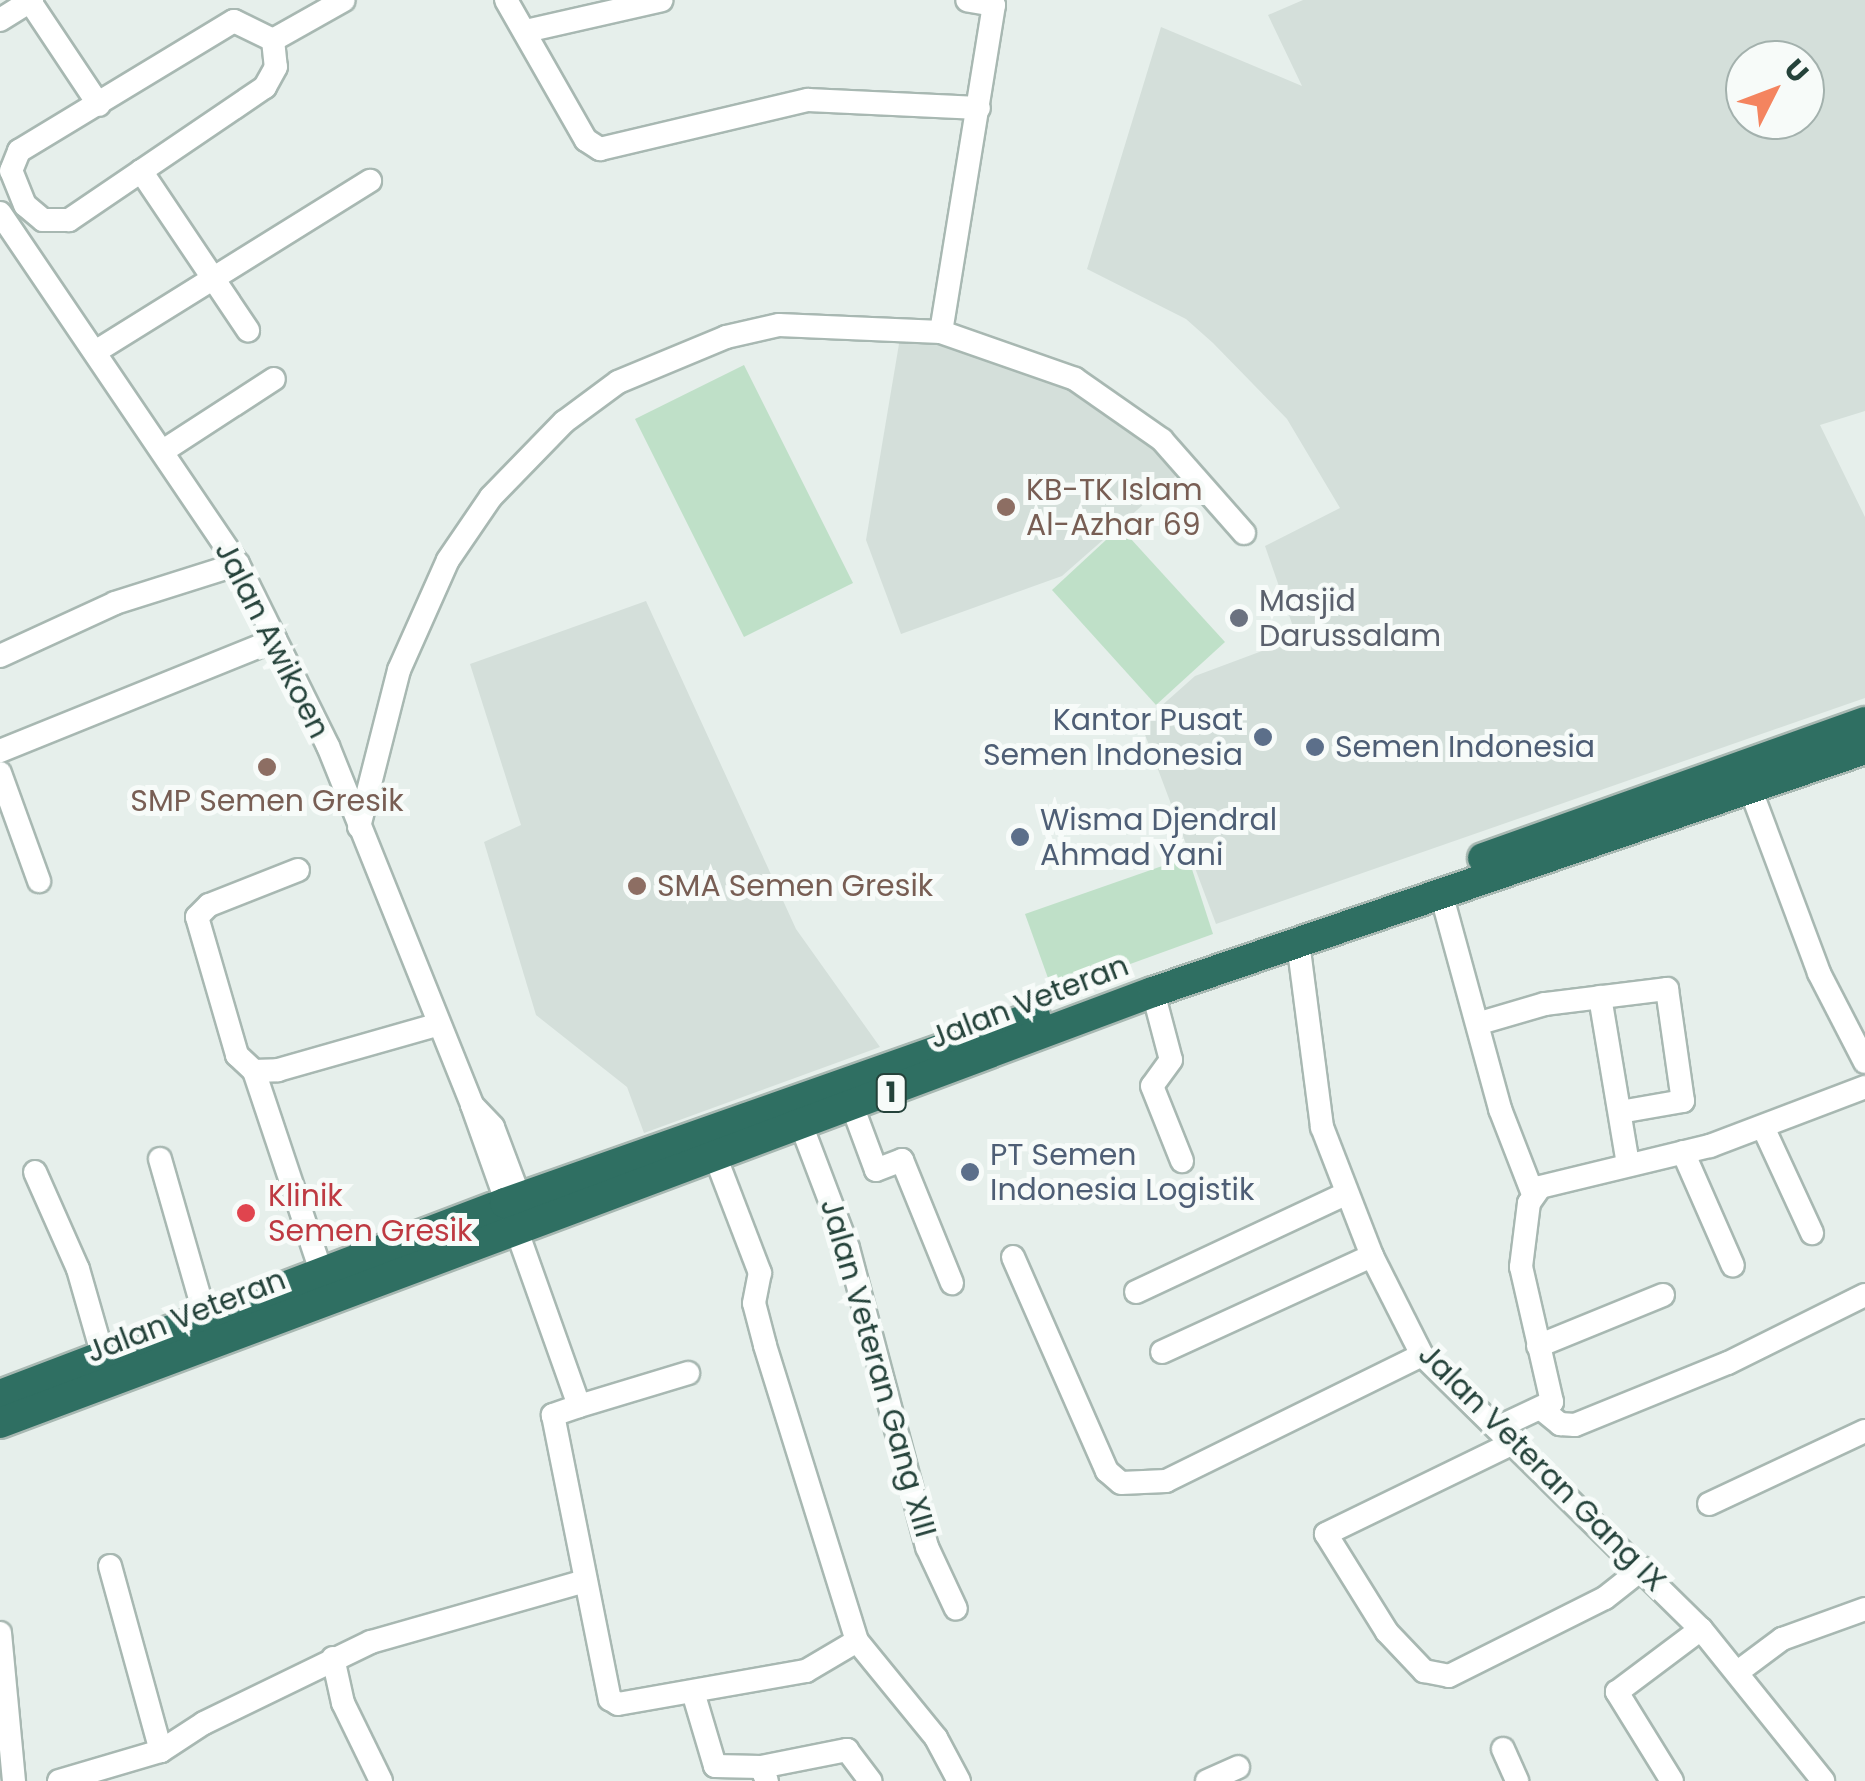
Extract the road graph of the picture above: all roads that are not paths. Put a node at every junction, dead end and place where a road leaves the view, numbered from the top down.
1 (30, 0) edge
2 (244, 0) edge
3 (344, 0) edge
4 (506, 0) edge
5 (662, 0) edge
6 (968, 0) edge
7 (994, 2) edge
8 (314, 7) edge
9 (0, 20) edge
10 (526, 31) junction
11 (265, 33) junction
12 (100, 105) junction
13 (979, 108) junction
14 (140, 170) junction
15 (370, 181) dead end
16 (25, 205) junction
17 (2, 216) edge
18 (214, 279) junction
19 (248, 330) dead end
20 (940, 332) junction
21 (96, 352) junction
22 (274, 379) dead end
23 (164, 451) junction
24 (1244, 533) dead end
25 (238, 564) junction
26 (275, 640) junction
27 (0, 656) edge
28 (1865, 722) edge
29 (1865, 749) edge
30 (0, 751) edge
31 (1792, 760) junction
32 (0, 772) edge
33 (1750, 788) junction
34 (358, 827) junction
35 (298, 870) dead end
36 (38, 881) dead end
37 (1440, 893) junction
38 (1298, 942) junction
39 (1153, 992) junction
40 (1600, 996) junction
41 (1480, 1022) junction
42 (436, 1026) junction
43 (1865, 1062) edge
44 (254, 1071) junction
45 (1865, 1087) edge
46 (852, 1108) junction
47 (1620, 1112) junction
48 (802, 1127) junction
49 (1762, 1127) junction
50 (1683, 1152) junction
51 (715, 1156) junction
52 (160, 1160) dead end
53 (1182, 1161) dead end
54 (1628, 1165) junction
55 (34, 1172) dead end
56 (1345, 1194) junction
57 (1533, 1194) junction
58 (518, 1213) junction
59 (1812, 1233) dead end
60 (1372, 1256) junction
61 (1013, 1257) dead end
62 (1733, 1266) dead end
63 (322, 1274) junction
64 (952, 1283) dead end
65 (1136, 1292) dead end
66 (1663, 1295) dead end
67 (1865, 1296) edge
68 (206, 1319) junction
69 (1538, 1346) junction
70 (1162, 1352) dead end
71 (103, 1356) junction
72 (1422, 1356) junction
73 (688, 1373) dead end
74 (0, 1396) edge
75 (579, 1406) junction
76 (1544, 1411) junction
77 (0, 1422) edge
78 (1865, 1431) edge
79 (1506, 1436) junction
80 (1709, 1504) dead end
81 (110, 1566) dead end
82 (1643, 1568) junction
83 (585, 1581) junction
84 (1865, 1609) edge
85 (956, 1610) dead end
86 (1701, 1629) junction
87 (0, 1634) edge
88 (857, 1641) junction
89 (334, 1658) junction
90 (1739, 1671) junction
91 (693, 1692) junction
92 (1502, 1749) dead end
93 (161, 1750) junction
94 (1238, 1767) dead end
95 (764, 1774) edge
96 (14, 1781) edge
97 (59, 1781) edge
98 (381, 1781) edge
99 (870, 1781) edge
100 (958, 1781) edge
101 (1207, 1781) edge
102 (1517, 1781) edge
103 (1672, 1781) edge
104 (1823, 1781) edge

1 - 9 street
1 - 12 street
2 - 11 street
3 - 8 street
4 - 10 street
5 - 10 street
6 - 7 street
7 - 13 street
8 - 11 street
10 - 13 street
11 - 12 street
11 - 14 street
12 - 16 street
13 - 20 street
14 - 16 street
14 - 18 street
15 - 18 street
16 - 17 street
17 - 21 street, Jalan Awikoen
18 - 19 street
18 - 21 street
20 - 24 street
20 - 34 street
21 - 23 street, Jalan Awikoen
22 - 23 street
23 - 25 street, Jalan Awikoen
25 - 26 street, Jalan Awikoen
25 - 27 street
26 - 30 street
26 - 34 street, Jalan Awikoen
28 - 31 highway, Jalan Veteran / 1
29 - 31 highway, Jalan Veteran / 1
31 - 33 highway, Jalan Veteran / 1
31 - 58 highway, Jalan Veteran / 1
32 - 36 street
33 - 37 highway, Jalan Veteran / 1
33 - 43 street
34 - 42 street, Jalan Awikoen
35 - 44 street
37 - 38 highway, Jalan Veteran / 1
37 - 41 street
38 - 39 highway, Jalan Veteran / 1
38 - 56 street, Jalan Veteran Gang IX
39 - 46 highway, Jalan Veteran / 1
39 - 53 street
40 - 41 street
40 - 47 street
40 - 47 street
41 - 57 street
42 - 44 street
42 - 58 street, Jalan Awikoen
44 - 63 street
45 - 49 street
46 - 48 highway, Jalan Veteran / 1
46 - 64 street
47 - 54 street
48 - 51 highway, Jalan Veteran / 1
48 - 85 street, Jalan Veteran Gang XIII
49 - 50 street
49 - 59 street
50 - 54 street
50 - 62 street
51 - 58 highway, Jalan Veteran / 1
51 - 88 street
52 - 68 street
54 - 57 street
55 - 71 street
56 - 60 street, Jalan Veteran Gang IX
56 - 65 street
57 - 69 street
58 - 63 highway, Jalan Veteran / 1
58 - 75 street, Jalan Awikoen
58 - 77 highway, Jalan Veteran / 1
60 - 70 street
60 - 72 street, Jalan Veteran Gang IX
61 - 72 street
63 - 68 highway, Jalan Veteran / 1
66 - 69 street
67 - 76 street
68 - 71 highway, Jalan Veteran / 1
69 - 76 street
71 - 74 highway, Jalan Veteran / 1
72 - 79 street, Jalan Veteran Gang IX
73 - 75 street
75 - 83 street
76 - 79 street
78 - 80 street
79 - 82 street, Jalan Veteran Gang IX
79 - 82 street
81 - 93 street
82 - 86 street, Jalan Veteran Gang IX
83 - 89 street
83 - 91 street
84 - 90 street
86 - 90 street, Jalan Veteran Gang IX
86 - 103 street
87 - 96 street
88 - 91 street
88 - 100 street
89 - 93 street
89 - 98 street
90 - 104 street, Jalan Veteran Gang IX
91 - 95 street
92 - 102 street
93 - 97 street
94 - 101 street
95 - 99 street

